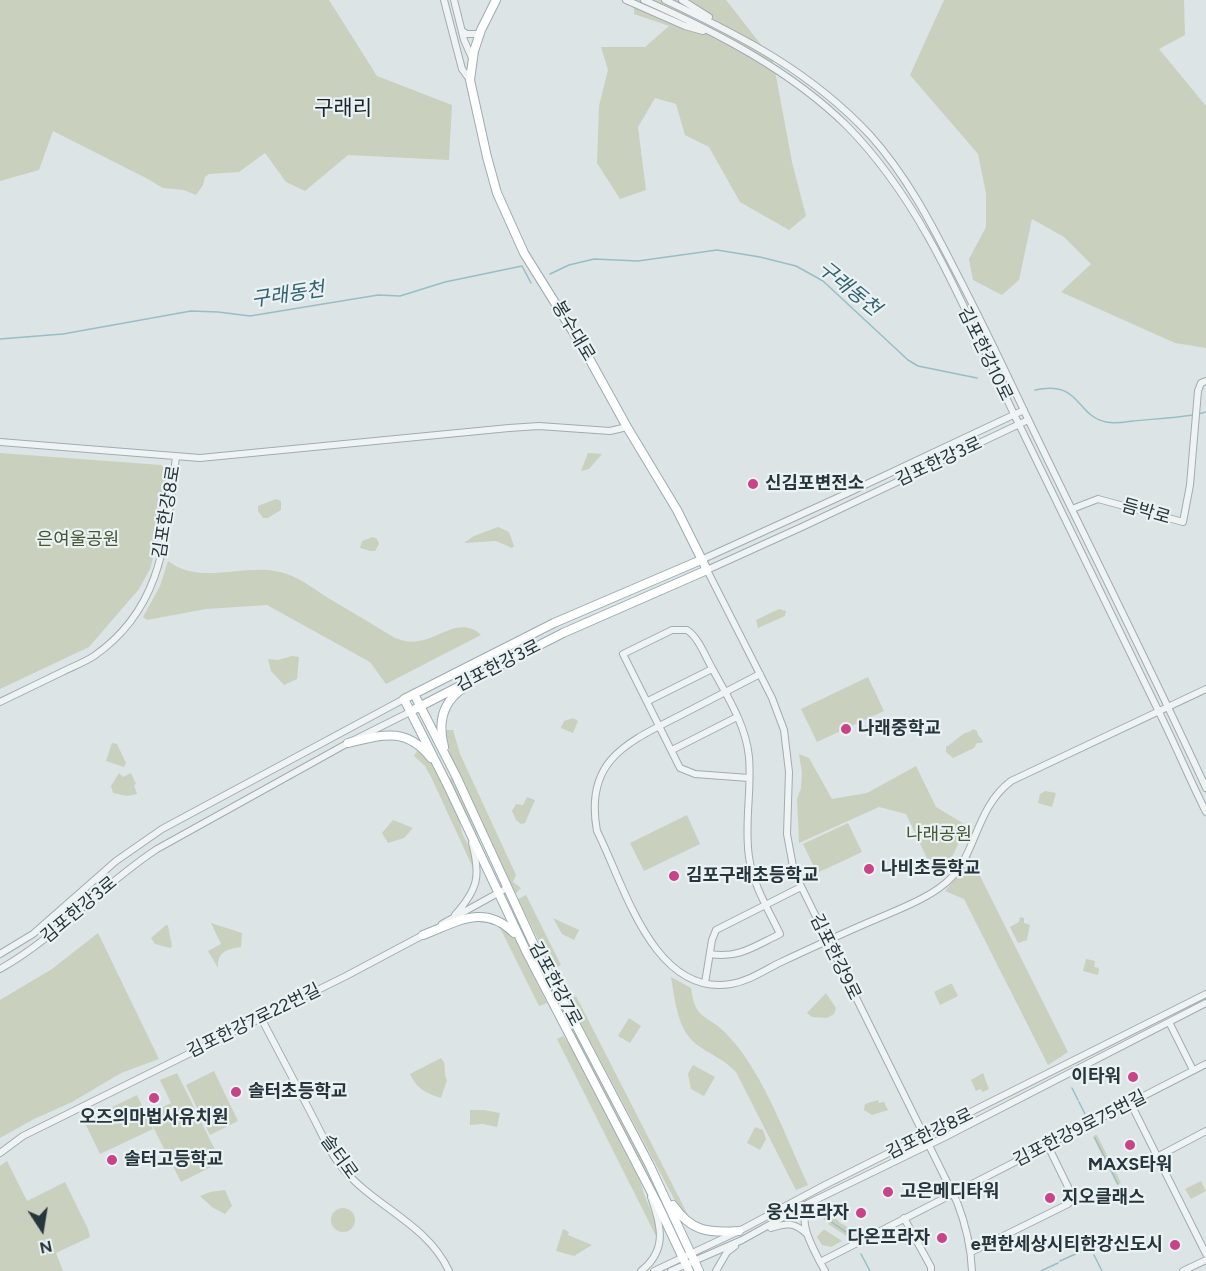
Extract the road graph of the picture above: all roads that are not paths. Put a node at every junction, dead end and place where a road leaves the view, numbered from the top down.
1 (444, 0) edge
2 (454, 0) edge
3 (496, 0) edge
4 (626, 0) edge
5 (644, 0) edge
6 (665, 0) edge
7 (682, 0) edge
8 (724, 28) junction
9 (462, 31) junction
10 (480, 34) junction
11 (718, 36) junction
12 (456, 46) junction
13 (472, 58) junction
14 (470, 80) junction
15 (1206, 381) edge
16 (1024, 410) junction
17 (1014, 414) junction
18 (1028, 420) junction
19 (1019, 425) junction
20 (627, 427) junction
21 (0, 442) edge
22 (176, 457) junction
23 (1072, 509) junction
24 (701, 560) junction
25 (707, 570) junction
26 (712, 669) junction
27 (485, 672) junction
28 (760, 674) junction
29 (1206, 689) edge
30 (726, 691) junction
31 (414, 694) junction
32 (404, 699) junction
33 (648, 701) junction
34 (0, 702) edge
35 (1169, 706) junction
36 (415, 709) junction
37 (1159, 711) junction
38 (737, 717) junction
39 (659, 726) junction
40 (348, 743) junction
41 (672, 750) junction
42 (456, 776) junction
43 (749, 778) junction
44 (448, 786) junction
45 (1206, 788) edge
46 (1206, 812) edge
47 (467, 825) junction
48 (801, 887) junction
49 (507, 888) junction
50 (498, 892) junction
51 (765, 904) junction
52 (451, 919) junction
53 (423, 935) junction
54 (519, 938) junction
55 (827, 940) junction
56 (0, 954) edge
57 (710, 954) junction
58 (0, 969) edge
59 (705, 982) junction
60 (1206, 994) edge
61 (1206, 1003) edge
62 (261, 1018) junction
63 (1169, 1022) junction
64 (1206, 1064) edge
65 (1193, 1070) junction
66 (1131, 1104) junction
67 (1206, 1131) edge
68 (924, 1137) junction
69 (928, 1145) junction
70 (1048, 1146) junction
71 (0, 1153) edge
72 (1157, 1157) junction
73 (649, 1164) junction
74 (646, 1185) junction
75 (953, 1193) junction
76 (807, 1204) junction
77 (904, 1218) junction
78 (739, 1231) junction
79 (757, 1233) junction
80 (807, 1235) junction
81 (742, 1240) junction
82 (971, 1252) junction
83 (1206, 1254) edge
84 (1206, 1260) edge
85 (689, 1262) edge
86 (820, 1262) junction
87 (449, 1271) edge
88 (641, 1271) edge
89 (654, 1271) edge
90 (671, 1271) edge
91 (699, 1271) edge
92 (716, 1271) edge
93 (825, 1271) edge
94 (931, 1271) edge
95 (972, 1271) edge
96 (1183, 1271) edge

1 - 12 street, 봉수대로
2 - 9 street, 봉수대로
3 - 10 main road, 봉수대로
4 - 11 street
5 - 11 street, 김포한강10로
6 - 8 street, 김포한강10로
7 - 8 street
8 - 16 street, 김포한강10로
9 - 10 street
9 - 13 street, 봉수대로
10 - 13 main road, 봉수대로
11 - 17 street, 김포한강10로
12 - 13 street
12 - 14 street, 봉수대로
13 - 14 main road, 봉수대로
14 - 20 main road, 봉수대로
15 - 23 street, 듬박로
16 - 17 street, 김포한강3로
16 - 18 street, 김포한강10로
17 - 19 street, 김포한강10로
17 - 24 street, 김포한강3로
18 - 19 street, 김포한강3로
18 - 23 street, 김포한강10로
19 - 25 street, 김포한강3로
19 - 37 street, 김포한강10로
20 - 22 street, 김포한강8로
20 - 24 main road, 봉수대로
21 - 22 street, 김포한강8로
22 - 34 street, 김포한강8로
23 - 35 street, 김포한강10로
24 - 25 main road, 봉수대로
24 - 31 main road, 김포한강3로
25 - 27 main road, 김포한강3로
25 - 28 street, 김포한강9로
26 - 30 street
26 - 33 street
26 - 33 street
27 - 36 main road, 김포한강3로
27 - 42 main road
28 - 30 street
28 - 48 street, 김포한강9로
29 - 35 street
30 - 38 street
30 - 39 street
31 - 32 main road, 김포한강3로
31 - 36 main road, 김포한강7로
32 - 36 main road, 김포한강7로
32 - 56 street, 김포한강3로
33 - 39 street
35 - 37 street
35 - 45 street, 김포한강10로
36 - 40 street, 김포한강3로
36 - 42 main road, 김포한강7로
36 - 44 main road, 김포한강7로
37 - 46 street, 김포한강10로
37 - 55 street
38 - 41 street
38 - 43 street
39 - 41 street
39 - 59 street
40 - 44 main road
40 - 58 street, 김포한강3로
41 - 43 street
42 - 49 main road, 김포한강7로
43 - 51 street
44 - 47 main road, 김포한강7로
47 - 50 main road, 김포한강7로
47 - 52 street
48 - 51 street
48 - 55 street, 김포한강9로
49 - 50 street, 김포한강7로22번길
49 - 73 main road, 김포한강7로
50 - 52 street, 김포한강7로22번길
50 - 54 main road, 김포한강7로
51 - 57 street
51 - 57 street
52 - 53 street, 김포한강7로22번길
53 - 54 main road
53 - 62 street, 김포한강7로22번길
54 - 74 main road, 김포한강7로
55 - 59 street
55 - 68 street, 김포한강9로
57 - 59 street
60 - 68 street, 김포한강8로
61 - 63 street, 김포한강8로
62 - 71 street, 김포한강7로22번길
62 - 87 street, 솔터로
63 - 65 street
63 - 69 street, 김포한강8로
64 - 65 street, 김포한강9로75번길
65 - 66 street, 김포한강9로75번길
66 - 70 street, 김포한강9로75번길
66 - 72 street
67 - 72 street
68 - 69 street, 김포한강9로
68 - 78 street, 김포한강8로
69 - 75 street, 김포한강9로
69 - 76 street, 김포한강8로
70 - 75 street, 김포한강9로75번길
70 - 82 street
72 - 83 street
73 - 78 main road
73 - 85 main road, 김포한강7로
74 - 85 main road, 김포한강7로
74 - 88 street
75 - 77 street, 김포한강9로75번길
75 - 82 street, 김포한강9로
76 - 79 street, 김포한강8로
76 - 80 street
77 - 86 street, 김포한강9로75번길
77 - 94 street
78 - 85 street, 김포한강8로
79 - 80 street
79 - 81 street, 김포한강8로
80 - 86 street
81 - 85 street, 김포한강8로
81 - 92 street
82 - 95 street, 김포한강9로
84 - 96 street
85 - 89 street, 김포한강8로
85 - 90 street, 김포한강8로
85 - 91 main road, 김포한강7로
86 - 93 street

